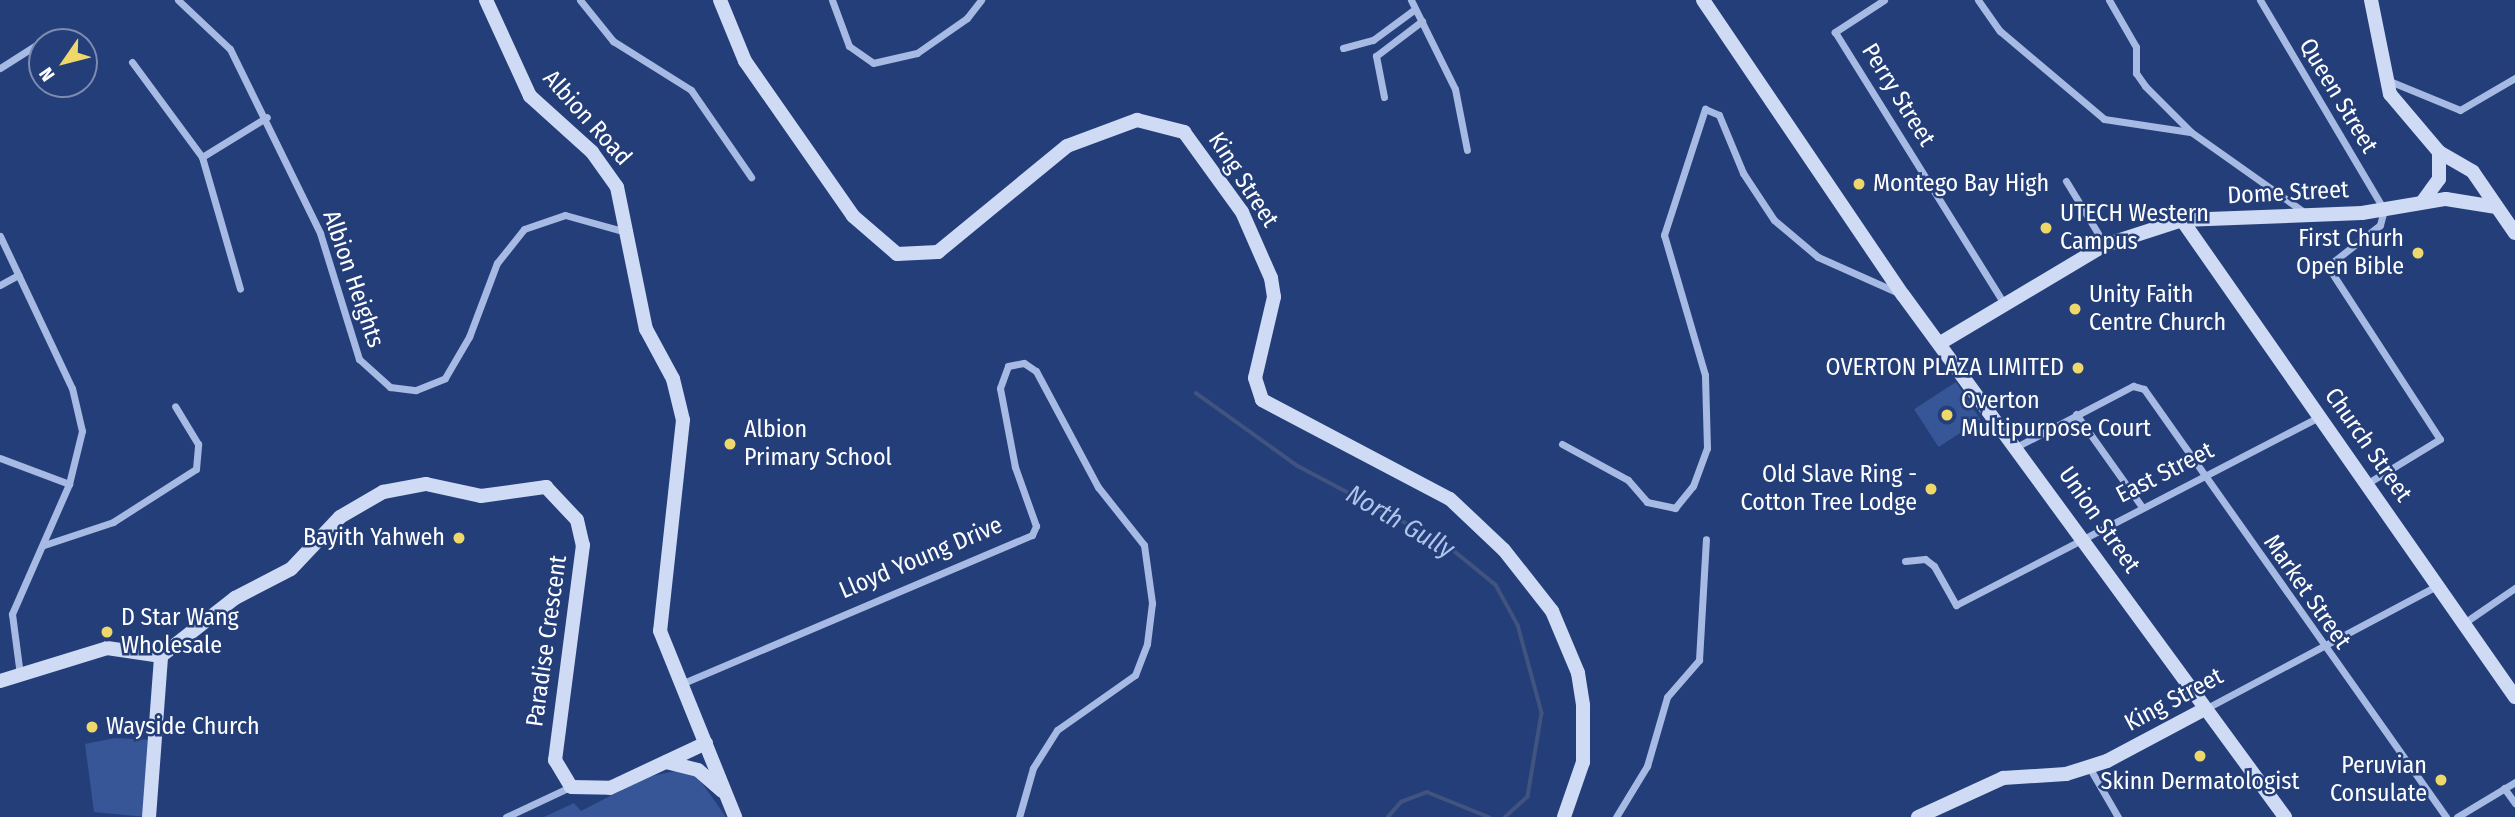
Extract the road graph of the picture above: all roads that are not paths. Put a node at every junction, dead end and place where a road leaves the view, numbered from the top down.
1 (178, 0) edge
2 (486, 0) edge
3 (580, 0) edge
4 (720, 0) edge
5 (832, 0) edge
6 (981, 0) edge
7 (1411, 0) edge
8 (1703, 0) edge
9 (1884, 0) edge
10 (1978, 0) edge
11 (2109, 0) edge
12 (2260, 0) edge
13 (2371, 0) edge
14 (1415, 9) junction
15 (1422, 21) junction
16 (1343, 48) dead end
17 (28, 50) edge
18 (132, 62) dead end
19 (0, 68) edge
20 (2382, 78) junction
21 (2515, 78) edge
22 (1384, 97) dead end
23 (267, 117) junction
24 (2191, 132) junction
25 (1467, 150) dead end
26 (2439, 152) junction
27 (202, 158) junction
28 (751, 177) dead end
29 (2066, 181) dead end
30 (2423, 201) junction
31 (2496, 207) junction
32 (2384, 210) junction
33 (2308, 215) junction
34 (2182, 220) junction
35 (626, 232) junction
36 (2515, 233) edge
37 (0, 236) edge
38 (2105, 245) junction
39 (19, 275) junction
40 (0, 285) edge
41 (240, 289) dead end
42 (1903, 295) junction
43 (2004, 303) junction
44 (1942, 342) junction
45 (175, 406) dead end
46 (2076, 414) junction
47 (2319, 417) junction
48 (1562, 444) dead end
49 (2018, 446) junction
50 (2, 462) edge
51 (2203, 475) junction
52 (2368, 483) junction
53 (69, 484) junction
54 (2142, 507) junction
55 (2082, 536) junction
56 (1706, 539) dead end
57 (44, 545) junction
58 (1905, 561) dead end
59 (2438, 585) junction
60 (2515, 588) edge
61 (2464, 623) junction
62 (2321, 648) junction
63 (160, 656) junction
64 (20, 675) junction
65 (0, 681) edge
66 (678, 685) junction
67 (2515, 696) edge
68 (2205, 709) junction
69 (709, 749) junction
70 (666, 762) junction
71 (2088, 767) junction
72 (2515, 782) edge
73 (571, 787) junction
74 (2504, 788) junction
75 (727, 796) junction
76 (2515, 803) edge
77 (149, 817) edge
78 (506, 817) edge
79 (735, 817) edge
80 (1019, 817) edge
81 (1564, 817) edge
82 (1616, 817) edge
83 (1918, 817) edge
84 (2118, 817) edge
85 (2285, 817) edge
86 (2446, 817) edge
87 (2457, 817) edge

1 - 23 street, Albion Heights
2 - 35 street, Albion Road
3 - 28 street
4 - 81 street, King Street
5 - 6 street
7 - 14 street
8 - 42 street, Union Street
9 - 43 street, Perry Street
10 - 24 street
11 - 24 street
12 - 32 street, Queen Street
13 - 20 street
14 - 15 street
14 - 16 street
15 - 22 street
15 - 25 street
17 - 19 street
18 - 27 street
20 - 21 street
20 - 26 street
23 - 27 street
23 - 35 street, Albion Heights
24 - 33 street
26 - 30 street
26 - 31 street
27 - 41 street
29 - 38 street
30 - 31 street, Dome Street
30 - 32 street, Dome Street
31 - 36 street
32 - 33 street, Dome Street
32 - 52 street
33 - 34 street, Dome Street
34 - 38 street, Dome Street
34 - 47 street, Church Street
35 - 66 street, Albion Road
37 - 39 street
38 - 43 street, Dome Street
39 - 40 street
39 - 53 street
42 - 44 street, Union Street
42 - 48 street
43 - 44 street, Dome Street
44 - 49 street, Union Street
45 - 57 street
46 - 49 street
46 - 51 street, Market Street
46 - 54 street
47 - 51 street, East Street
47 - 52 street, Church Street
49 - 55 street, Union Street
50 - 53 street
51 - 54 street, East Street
51 - 62 street, Market Street
52 - 59 street, Church Street
53 - 57 street
54 - 55 street, East Street
55 - 58 street, East Street
55 - 68 street, Union Street
56 - 82 street
57 - 64 street
59 - 61 street, Church Street
59 - 62 street, King Street
60 - 61 street
61 - 67 street, Church Street
62 - 68 street, King Street
62 - 86 street, Market Street
63 - 64 street
63 - 73 street, Paradise Crescent
63 - 77 street
64 - 65 street
66 - 69 street
66 - 80 street, Lloyd Young Drive
68 - 71 street, King Street
68 - 85 street, Union Street
69 - 70 street
69 - 75 street
70 - 73 street
70 - 75 street
71 - 83 street, King Street
71 - 84 street
72 - 74 street
73 - 78 street
74 - 76 street
74 - 87 street
75 - 79 street

